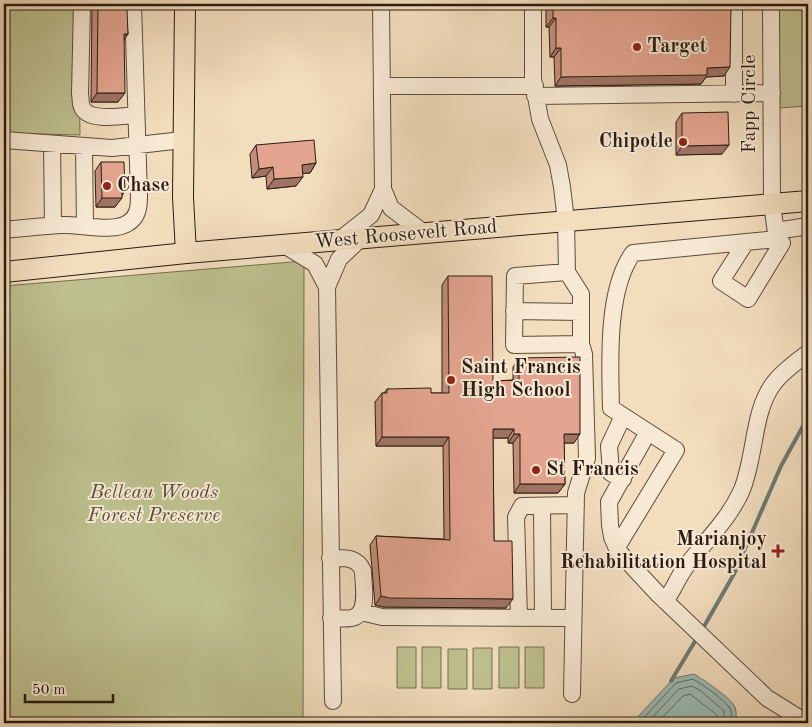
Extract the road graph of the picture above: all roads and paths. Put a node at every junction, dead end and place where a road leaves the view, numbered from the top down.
1 (82, 4) edge
2 (133, 4) edge
3 (184, 4) edge
4 (381, 4) edge
5 (533, 4) edge
6 (734, 4) edge
7 (771, 4) edge
8 (382, 86) junction
9 (535, 91) junction
10 (772, 93) junction
11 (734, 94) junction
12 (136, 115) junction
13 (4, 140) edge
14 (182, 140) junction
15 (52, 144) junction
16 (137, 145) junction
17 (84, 146) junction
18 (383, 190) junction
19 (808, 201) edge
20 (772, 204) junction
21 (566, 221) junction
22 (53, 226) junction
23 (85, 226) junction
24 (808, 226) edge
25 (4, 230) edge
26 (424, 233) junction
27 (777, 235) junction
28 (360, 239) junction
29 (338, 241) junction
30 (746, 242) junction
31 (284, 245) junction
32 (186, 253) junction
33 (4, 272) edge
34 (567, 272) junction
35 (327, 287) junction
36 (514, 311) junction
37 (581, 312) junction
38 (581, 344) junction
39 (808, 353) edge
40 (623, 416) junction
41 (648, 432) junction
42 (623, 479) junction
43 (576, 505) junction
44 (542, 506) junction
45 (617, 547) junction
46 (330, 558) junction
47 (665, 601) junction
48 (361, 612) junction
49 (331, 618) junction
50 (519, 618) junction
51 (544, 618) junction
52 (573, 618) junction
53 (572, 694) dead end
54 (333, 701) dead end
55 (807, 723) edge

1 - 12 street
2 - 12 street
3 - 14 main road
4 - 8 street
5 - 9 street
6 - 11 street
7 - 10 street, Fapp Circle
8 - 9 street
8 - 18 street
9 - 11 street
9 - 21 street
10 - 11 street
10 - 20 street, Fapp Circle
12 - 16 street
13 - 15 street
14 - 16 street
14 - 32 main road
15 - 17 street
15 - 22 street
16 - 17 street
16 - 23 street
17 - 23 street
18 - 26 street
18 - 29 street
19 - 20 main road, West Roosevelt Road
20 - 21 main road, West Roosevelt Road
20 - 27 street, Fapp Circle
21 - 26 main road, West Roosevelt Road
21 - 34 street
22 - 23 street
22 - 25 street
24 - 27 street
26 - 28 main road, West Roosevelt Road
27 - 30 street
27 - 30 street
28 - 29 main road, West Roosevelt Road
28 - 35 street
29 - 31 main road, West Roosevelt Road
30 - 40 street
31 - 32 main road, West Roosevelt Road
31 - 35 street
32 - 33 main road, West Roosevelt Road
34 - 36 street
34 - 37 street
35 - 46 street
36 - 37 street
36 - 38 street
37 - 38 street
38 - 43 street
39 - 47 street
40 - 41 street
40 - 42 street
41 - 42 street
41 - 45 street
42 - 45 street
43 - 44 street
43 - 52 street
44 - 50 street
44 - 51 street
45 - 47 street
46 - 48 street
46 - 49 street
47 - 55 street
48 - 49 street
48 - 50 street
49 - 54 street
50 - 51 street
51 - 52 street
52 - 53 street

